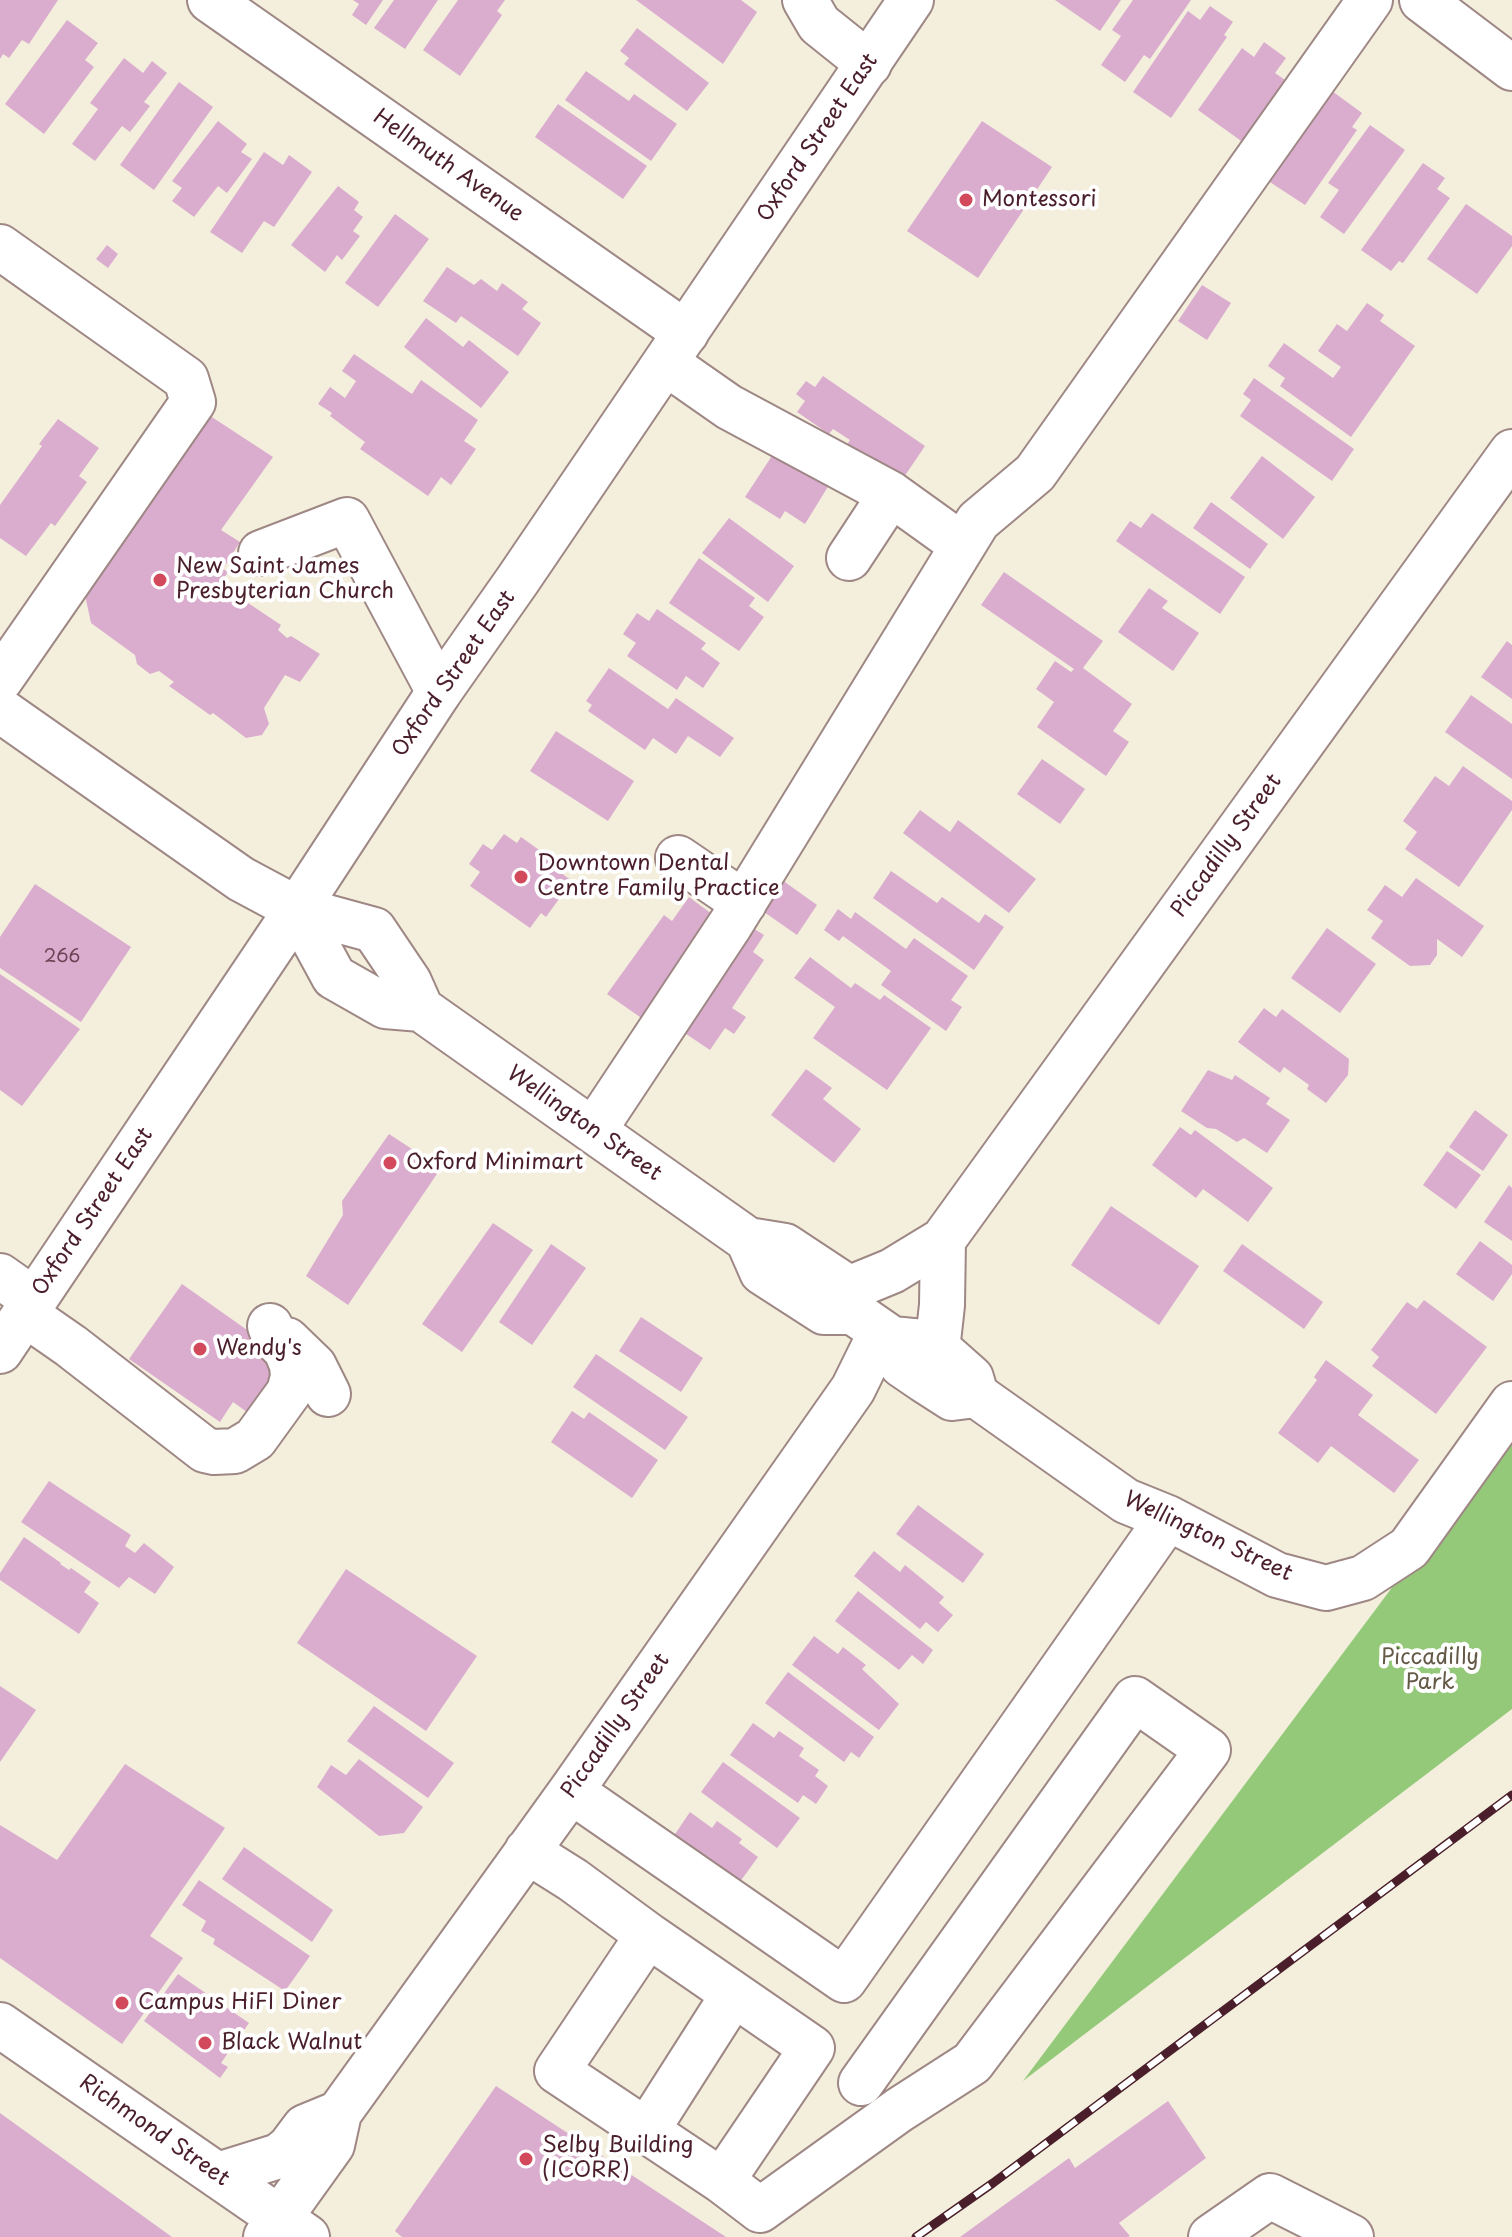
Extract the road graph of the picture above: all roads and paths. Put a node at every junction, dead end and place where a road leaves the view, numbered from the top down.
1 (210, 0) edge
2 (805, 0) edge
3 (911, 0) edge
4 (1370, 0) edge
5 (1422, 0) edge
6 (869, 64) junction
7 (1512, 68) edge
8 (0, 247) edge
9 (676, 348) junction
10 (1512, 452) edge
11 (891, 494) junction
12 (962, 545) junction
13 (261, 553) dead end
14 (849, 558) dead end
15 (0, 680) edge
16 (439, 692) junction
17 (0, 710) edge
18 (678, 858) dead end
19 (744, 903) junction
20 (297, 909) junction
21 (421, 1009) junction
22 (594, 1130) junction
23 (943, 1240) junction
24 (20, 1297) edge
25 (869, 1318) junction
26 (937, 1350) junction
27 (0, 1351) edge
28 (328, 1394) dead end
29 (976, 1395) junction
30 (1512, 1404) edge
31 (1168, 1518) junction
32 (571, 1791) junction
33 (527, 1851) junction
34 (648, 1935) junction
35 (733, 1995) junction
36 (0, 2025) edge
37 (812, 2048) junction
38 (861, 2083) junction
39 (899, 2110) junction
40 (339, 2113) junction
41 (647, 2130) junction
42 (218, 2175) junction
43 (722, 2181) junction
44 (284, 2231) edge
45 (1211, 2237) edge
46 (1351, 2237) edge

1 - 9 street, Hellmuth Avenue
2 - 6 street
3 - 6 street, Oxford Street East
4 - 12 street
5 - 7 street
6 - 9 street, Oxford Street East
8 - 15 street
9 - 11 street, Hellmuth Avenue
9 - 16 street, Oxford Street East
10 - 23 street, Piccadilly Street
11 - 12 street, Hellmuth Avenue
11 - 14 street
12 - 19 street
13 - 16 street
16 - 20 street, Oxford Street East
17 - 20 street, Wellington Street
18 - 19 street
19 - 22 street
20 - 21 street, Wellington Street
20 - 21 street, Wellington Street
20 - 24 street, Oxford Street East
21 - 22 street, Wellington Street
22 - 25 street, Wellington Street
23 - 25 street, Piccadilly Street
23 - 26 street
24 - 27 street, Oxford Street East
24 - 28 street
25 - 26 street, Wellington Street
25 - 29 street, Wellington Street
25 - 32 street, Piccadilly Street
26 - 29 street, Wellington Street
29 - 31 street, Wellington Street
30 - 31 street, Wellington Street
31 - 32 street
32 - 33 street, Piccadilly Street
33 - 34 street
33 - 40 street, Piccadilly Street
34 - 35 street
34 - 41 street
35 - 37 street
35 - 41 street
36 - 42 street, Richmond Street
37 - 38 street
37 - 43 street
38 - 39 street
38 - 39 street
39 - 43 street
40 - 42 street, Piccadilly Street
40 - 44 street, Piccadilly Street
41 - 43 street
42 - 44 street, Richmond Street
45 - 46 street

